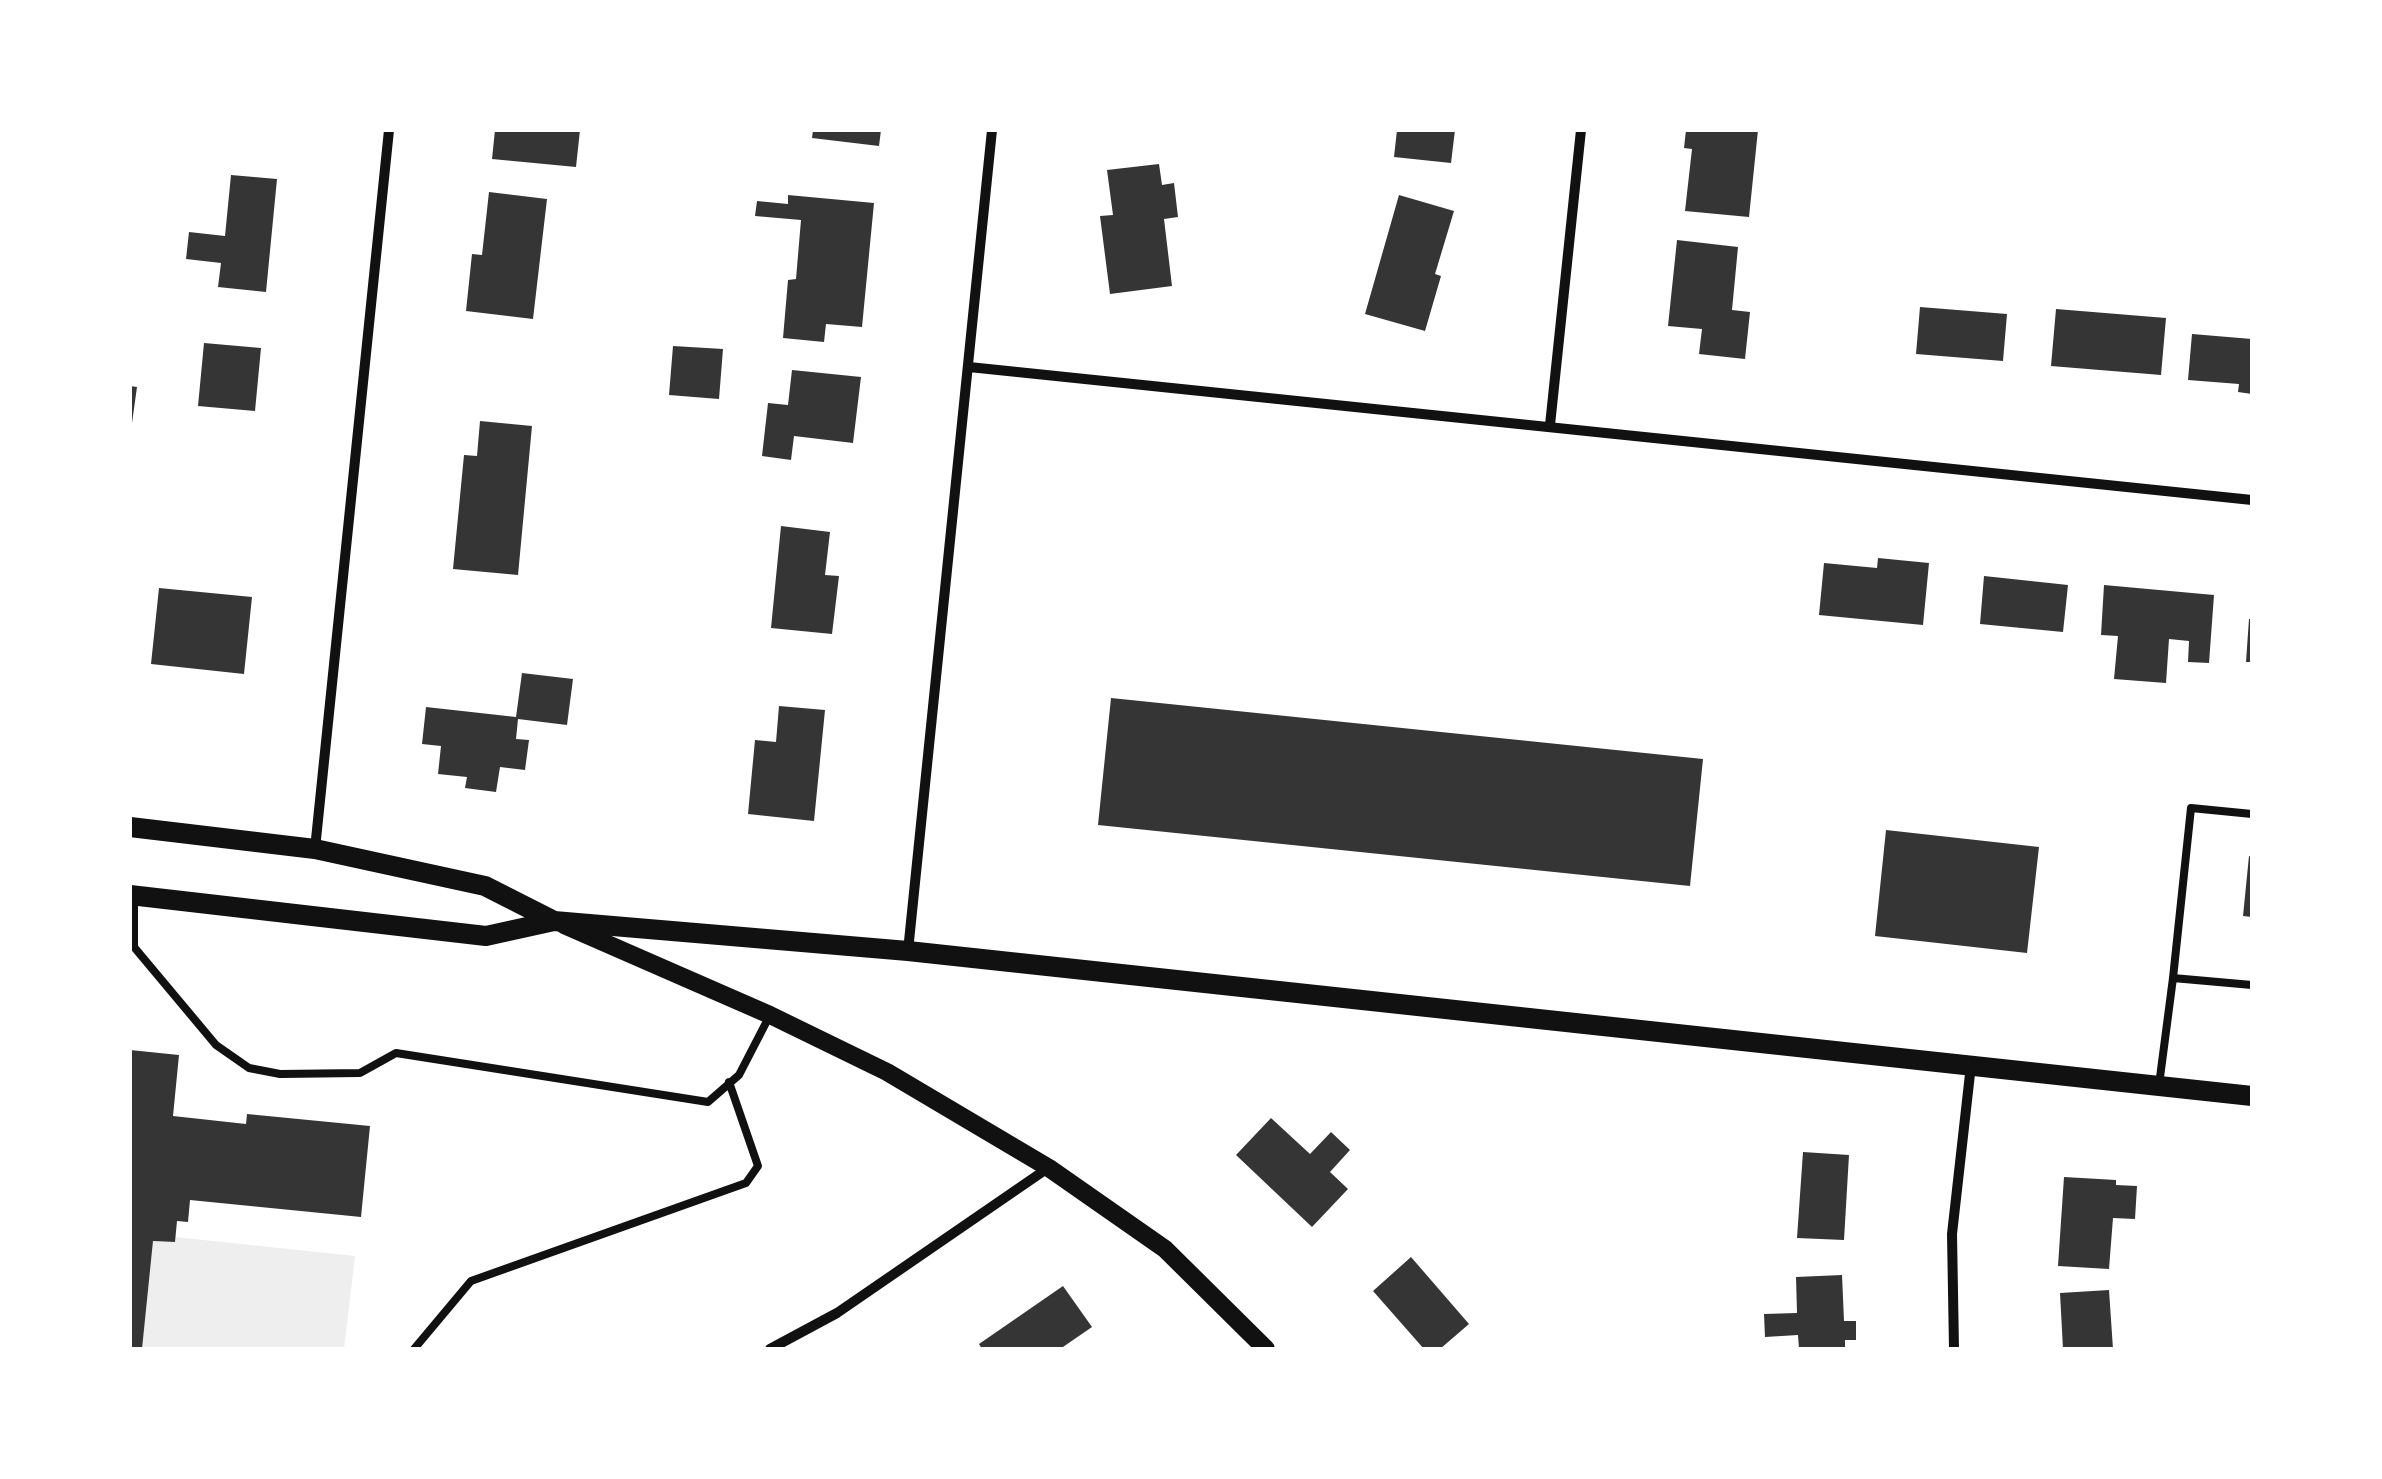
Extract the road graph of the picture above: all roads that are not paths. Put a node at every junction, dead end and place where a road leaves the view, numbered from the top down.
1 (389, 130) edge
2 (992, 130) edge
3 (1580, 130) edge
4 (969, 367) junction
5 (1550, 425) junction
6 (2252, 500) edge
7 (2252, 814) edge
8 (130, 827) edge
9 (315, 849) junction
10 (132, 895) edge
11 (554, 920) junction
12 (908, 951) junction
13 (2173, 978) junction
14 (2252, 985) edge
15 (770, 1015) junction
16 (1972, 1064) junction
17 (730, 1082) junction
18 (2159, 1085) junction
19 (2252, 1096) edge
20 (1049, 1168) junction
21 (414, 1349) edge
22 (770, 1349) edge
23 (1266, 1349) edge
24 (1954, 1349) edge

1 - 9 street
2 - 4 street
3 - 5 street
4 - 5 street
4 - 12 street
5 - 6 street
7 - 13 lane
8 - 9 main road
9 - 11 main road
10 - 11 main road
10 - 17 lane
11 - 12 main road
11 - 15 street
12 - 16 main road
13 - 14 lane
13 - 18 lane
15 - 17 lane
15 - 20 street
16 - 18 main road
16 - 24 street
17 - 21 lane
18 - 19 main road
20 - 22 street
20 - 23 street

